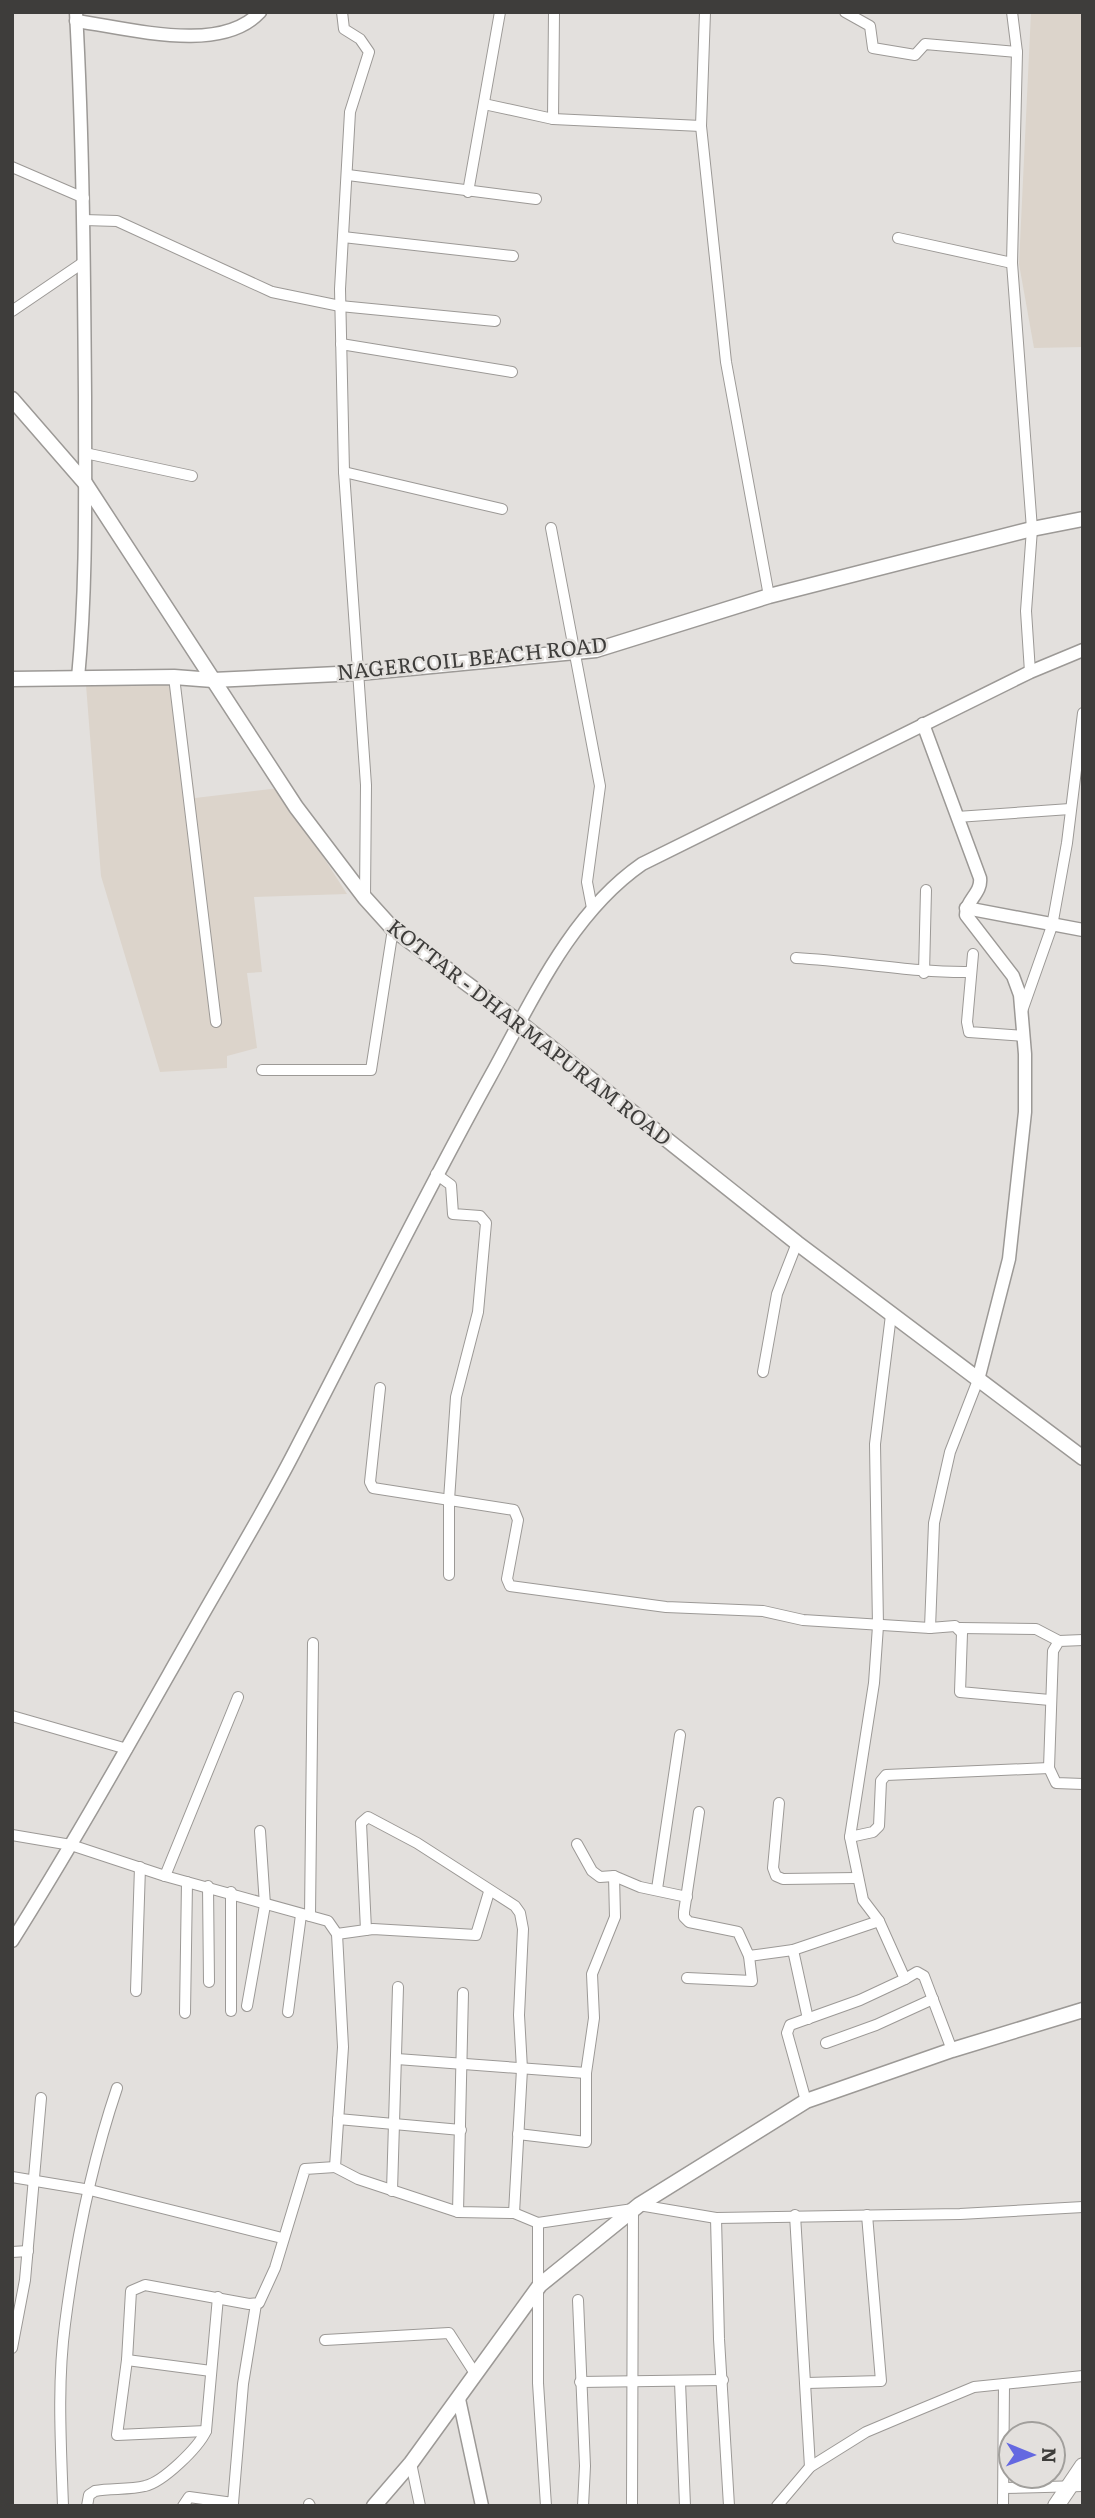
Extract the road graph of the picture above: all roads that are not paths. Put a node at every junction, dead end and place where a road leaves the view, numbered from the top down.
1 (260, 12) edge
2 (342, 12) edge
3 (500, 12) edge
4 (554, 12) edge
5 (705, 12) edge
6 (845, 12) edge
7 (1012, 12) edge
8 (76, 17) edge
9 (1017, 52) junction
10 (484, 104) junction
11 (553, 118) junction
12 (701, 126) junction
13 (12, 167) edge
14 (348, 175) junction
15 (468, 192) junction
16 (84, 198) junction
17 (536, 199) dead end
18 (84, 220) junction
19 (343, 237) junction
20 (898, 238) dead end
21 (513, 256) dead end
22 (84, 262) junction
23 (1012, 263) junction
24 (340, 306) junction
25 (12, 312) edge
26 (495, 321) dead end
27 (341, 344) junction
28 (512, 372) dead end
29 (12, 398) edge
30 (85, 453) junction
31 (344, 472) junction
32 (192, 476) dead end
33 (85, 483) junction
34 (502, 509) dead end
35 (1083, 519) edge
36 (551, 528) dead end
37 (1032, 529) junction
38 (769, 596) junction
39 (1083, 650) edge
40 (573, 651) junction
41 (1030, 672) junction
42 (359, 673) junction
43 (174, 677) junction
44 (78, 678) junction
45 (12, 679) edge
46 (213, 680) junction
47 (1083, 713) edge
48 (923, 724) junction
49 (1070, 810) junction
50 (957, 817) junction
51 (926, 890) dead end
52 (365, 898) junction
53 (592, 908) junction
54 (966, 908) junction
55 (1052, 926) junction
56 (393, 929) junction
57 (1083, 930) edge
58 (973, 954) dead end
59 (796, 958) dead end
60 (971, 972) junction
61 (924, 973) junction
62 (1021, 1012) junction
63 (216, 1022) dead end
64 (520, 1023) junction
65 (1024, 1036) junction
66 (262, 1070) dead end
67 (436, 1174) junction
68 (797, 1243) junction
69 (891, 1315) junction
70 (763, 1372) dead end
71 (978, 1380) junction
72 (380, 1388) dead end
73 (1083, 1458) edge
74 (449, 1500) junction
75 (449, 1576) dead end
76 (878, 1626) junction
77 (930, 1628) junction
78 (960, 1628) junction
79 (1083, 1640) edge
80 (1059, 1641) junction
81 (313, 1643) dead end
82 (238, 1697) dead end
83 (1050, 1700) junction
84 (12, 1716) edge
85 (680, 1735) dead end
86 (127, 1749) junction
87 (1048, 1768) junction
88 (1083, 1784) edge
89 (779, 1803) dead end
90 (699, 1812) dead end
91 (260, 1830) dead end
92 (12, 1835) edge
93 (850, 1837) junction
94 (71, 1844) junction
95 (577, 1844) dead end
96 (140, 1867) junction
97 (614, 1875) junction
98 (165, 1876) junction
99 (857, 1878) junction
100 (187, 1882) junction
101 (208, 1886) junction
102 (657, 1889) junction
103 (231, 1892) junction
104 (489, 1892) junction
105 (687, 1897) junction
106 (265, 1905) junction
107 (306, 1915) junction
108 (879, 1922) junction
109 (366, 1930) junction
110 (337, 1934) junction
111 (12, 1941) edge
112 (793, 1950) junction
113 (749, 1956) junction
114 (687, 1978) dead end
115 (905, 1979) junction
116 (209, 1982) dead end
117 (398, 1987) dead end
118 (136, 1991) dead end
119 (463, 1993) dead end
120 (933, 1999) junction
121 (247, 2006) dead end
122 (1083, 2010) edge
123 (232, 2011) dead end
124 (288, 2012) dead end
125 (185, 2013) dead end
126 (808, 2019) junction
127 (826, 2043) dead end
128 (952, 2050) junction
129 (397, 2059) junction
130 (463, 2061) junction
131 (522, 2069) junction
132 (586, 2073) junction
133 (117, 2088) dead end
134 (41, 2098) dead end
135 (806, 2101) junction
136 (338, 2119) junction
137 (394, 2122) junction
138 (461, 2130) junction
139 (518, 2134) junction
140 (335, 2167) junction
141 (12, 2176) edge
142 (33, 2179) junction
143 (90, 2190) junction
144 (392, 2191) junction
145 (636, 2207) junction
146 (1083, 2207) edge
147 (458, 2212) junction
148 (514, 2213) junction
149 (795, 2216) junction
150 (867, 2216) junction
151 (716, 2218) junction
152 (538, 2223) junction
153 (282, 2238) junction
154 (27, 2251) junction
155 (12, 2252) edge
156 (540, 2285) junction
157 (218, 2297) junction
158 (578, 2300) dead end
159 (256, 2304) junction
160 (325, 2340) dead end
161 (12, 2348) edge
162 (127, 2360) junction
163 (211, 2371) junction
164 (476, 2375) junction
165 (1083, 2376) edge
166 (723, 2380) junction
167 (580, 2382) junction
168 (680, 2382) junction
169 (634, 2383) junction
170 (807, 2383) junction
171 (1004, 2384) junction
172 (459, 2399) junction
173 (1004, 2420) edge
174 (206, 2431) junction
175 (411, 2463) junction
176 (1083, 2466) edge
177 (810, 2468) junction
178 (1077, 2486) edge
179 (233, 2505) edge
180 (63, 2506) edge
181 (86, 2506) edge
182 (183, 2506) edge
183 (374, 2506) edge
184 (421, 2506) edge
185 (481, 2506) edge
186 (546, 2506) edge
187 (583, 2506) edge
188 (632, 2506) edge
189 (685, 2506) edge
190 (729, 2506) edge
191 (777, 2506) edge
192 (1056, 2506) edge

1 - 8 street
2 - 14 street
3 - 10 street
4 - 11 street
5 - 12 street
6 - 9 street
7 - 9 street
8 - 16 street
9 - 23 street
10 - 11 street
10 - 15 street
11 - 12 street
12 - 38 street
13 - 16 street
14 - 15 street
14 - 19 street
15 - 17 street
16 - 18 street
18 - 22 street
18 - 24 street
19 - 21 street
19 - 24 street
20 - 23 street
22 - 25 street
22 - 30 street
23 - 37 street
24 - 26 street
24 - 27 street
27 - 28 street
27 - 31 street
29 - 33 main road, KOTTAR - DHARMAPURAM ROAD
30 - 32 street
30 - 33 street
31 - 34 street
31 - 42 street
33 - 44 street
33 - 46 main road, KOTTAR - DHARMAPURAM ROAD
35 - 37 main road, NAGERCOIL BEACH ROAD
36 - 40 street
37 - 38 main road, NAGERCOIL BEACH ROAD
37 - 41 street
38 - 40 main road, NAGERCOIL BEACH ROAD
39 - 41 street
40 - 42 main road, NAGERCOIL BEACH ROAD
40 - 53 street
41 - 48 street
42 - 46 main road, NAGERCOIL BEACH ROAD
42 - 52 street
43 - 44 main road, NAGERCOIL BEACH ROAD
43 - 46 main road, NAGERCOIL BEACH ROAD
43 - 63 street
44 - 45 main road, NAGERCOIL BEACH ROAD
46 - 52 main road, KOTTAR - DHARMAPURAM ROAD
47 - 49 street
48 - 50 street
48 - 53 street
49 - 50 street
49 - 55 street
50 - 54 street
51 - 61 street
52 - 56 main road, KOTTAR - DHARMAPURAM ROAD
53 - 64 street
54 - 55 street
54 - 62 street
55 - 57 street
55 - 62 street
56 - 64 main road, KOTTAR - DHARMAPURAM ROAD
56 - 66 street
58 - 60 street
59 - 61 street
60 - 61 street
60 - 65 street
62 - 65 street
64 - 67 street
64 - 68 main road, KOTTAR - DHARMAPURAM ROAD
65 - 71 street
67 - 74 street
67 - 86 street
68 - 69 main road, KOTTAR - DHARMAPURAM ROAD
68 - 70 street
69 - 71 main road, KOTTAR - DHARMAPURAM ROAD
69 - 76 street
71 - 73 main road, KOTTAR - DHARMAPURAM ROAD
71 - 77 street
72 - 74 street
74 - 75 street
74 - 76 street
76 - 77 street
76 - 93 street
77 - 78 street
78 - 80 street
78 - 83 street
79 - 80 street
80 - 83 street
81 - 107 street
82 - 98 street
83 - 87 street
84 - 86 street
85 - 102 street
86 - 94 street
87 - 88 street
87 - 93 street
89 - 99 street
90 - 105 street
91 - 106 street
92 - 94 street
93 - 99 street
94 - 96 street
94 - 111 street
95 - 97 street
96 - 98 street
96 - 118 street
97 - 102 street
97 - 132 street
98 - 100 street
99 - 108 street
100 - 101 street
100 - 125 street
101 - 103 street
101 - 116 street
102 - 105 street
103 - 106 street
103 - 123 street
104 - 109 street
104 - 109 street
104 - 131 street
105 - 113 street
106 - 107 street
106 - 121 street
107 - 110 street
107 - 124 street
108 - 112 street
108 - 115 street
109 - 110 street
110 - 136 street
112 - 113 street
112 - 126 street
113 - 114 street
115 - 120 street
115 - 126 street
117 - 129 street
119 - 130 street
120 - 127 street
120 - 128 street
122 - 128 main road
126 - 135 street
128 - 135 main road
129 - 130 street
129 - 137 street
130 - 131 street
130 - 138 street
131 - 132 street
131 - 139 street
132 - 139 street
133 - 143 street
134 - 142 street
135 - 145 main road
136 - 137 street
136 - 140 street
137 - 138 street
137 - 144 street
138 - 147 street
139 - 148 street
140 - 144 street
140 - 153 street
141 - 142 street
142 - 143 street
142 - 154 street
143 - 153 street
143 - 180 street
144 - 147 street
145 - 151 street
145 - 152 street
145 - 156 main road
145 - 169 street
146 - 150 street
147 - 148 street
148 - 152 street
149 - 150 street
149 - 151 street
149 - 170 street
150 - 170 street
151 - 166 street
152 - 156 street
153 - 159 street
154 - 155 street
154 - 161 street
156 - 164 main road
156 - 186 street
157 - 159 street
157 - 162 street
157 - 163 street
158 - 167 street
159 - 179 street
160 - 164 street
162 - 163 street
162 - 174 street
163 - 174 street
164 - 172 main road
165 - 171 street
166 - 168 street
166 - 190 street
167 - 169 street
167 - 187 street
168 - 169 street
168 - 189 street
169 - 188 street
170 - 177 street
171 - 173 street
171 - 177 street
172 - 175 main road
172 - 185 street
174 - 181 street
175 - 183 main road
175 - 184 street
176 - 178 highway
177 - 191 street
178 - 192 highway
179 - 182 street

